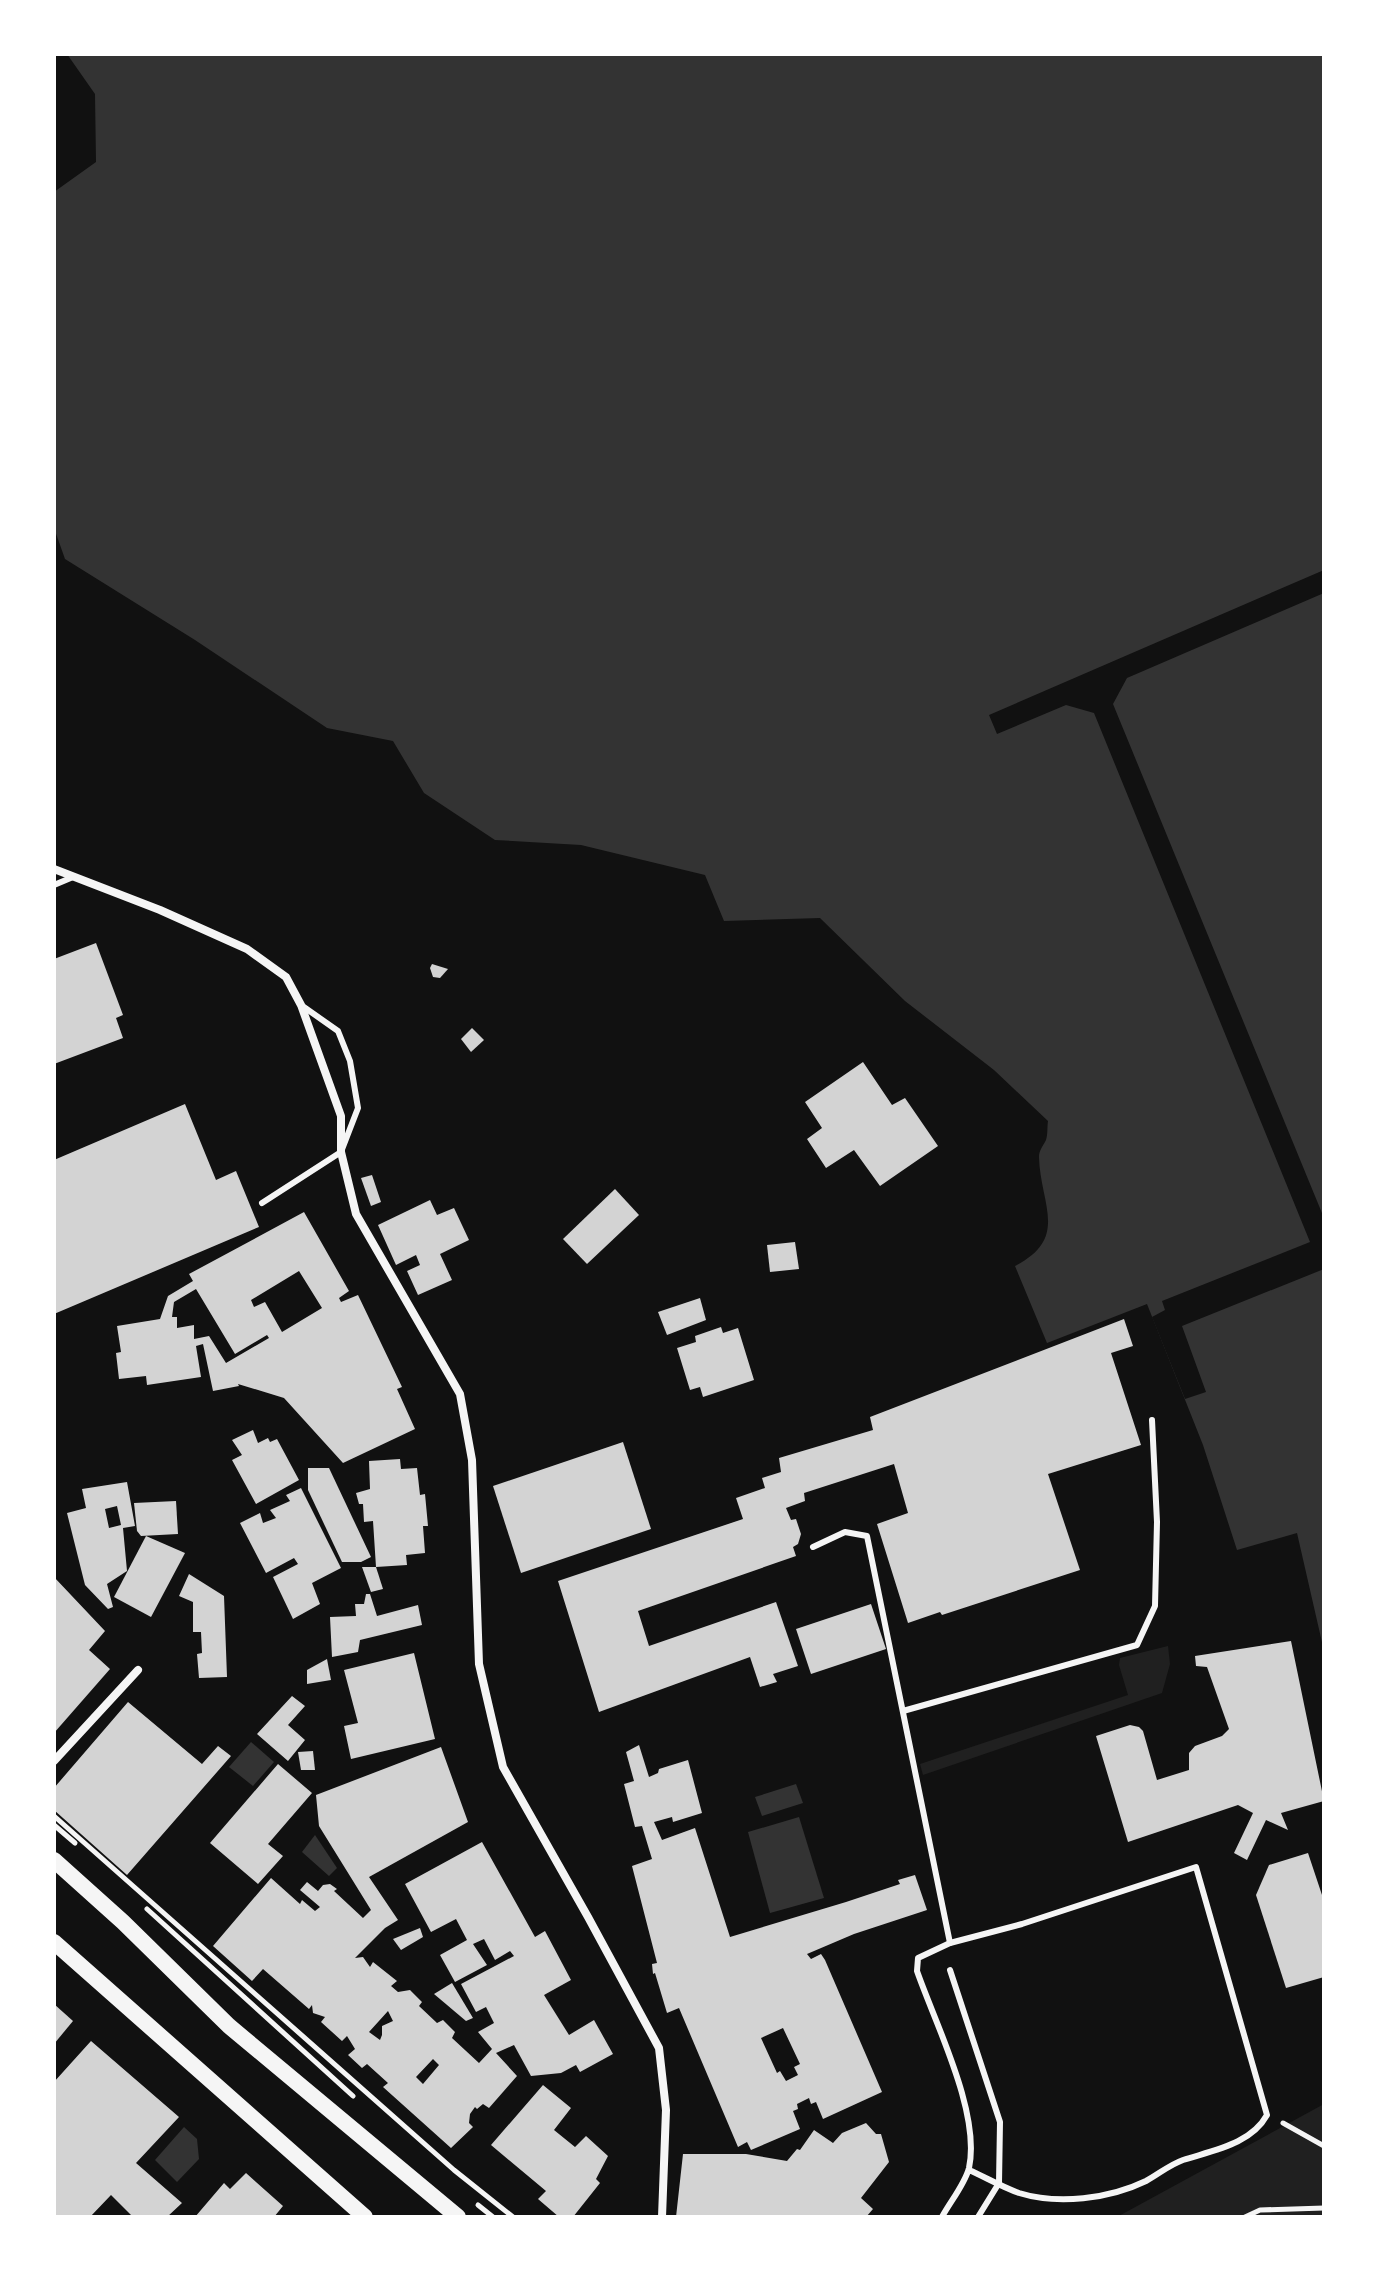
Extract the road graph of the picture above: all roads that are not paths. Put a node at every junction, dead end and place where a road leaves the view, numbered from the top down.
1 (54, 869) edge
2 (73, 877) junction
3 (54, 885) edge
4 (301, 1005) junction
5 (341, 1152) junction
6 (262, 1203) dead end
7 (1152, 1420) dead end
8 (813, 1547) dead end
9 (138, 1670) dead end
10 (903, 1711) junction
11 (54, 1761) edge
12 (54, 1860) edge
13 (54, 1876) edge
14 (123, 1922) junction
15 (54, 1942) edge
16 (950, 1943) junction
17 (950, 1970) dead end
18 (969, 2170) junction
19 (999, 2183) junction
20 (365, 2217) edge
21 (458, 2217) edge
22 (662, 2217) edge
23 (942, 2217) edge
24 (978, 2217) edge

1 - 2 street
2 - 3 lane
2 - 4 street
4 - 5 street
4 - 5 lane
5 - 6 lane
5 - 22 street
7 - 10 lane
8 - 10 lane
9 - 11 street
10 - 16 lane
12 - 14 main road
13 - 14 main road
14 - 21 main road
15 - 20 main road
16 - 18 lane
16 - 19 lane
17 - 19 lane
18 - 19 lane
18 - 23 lane
19 - 24 lane

